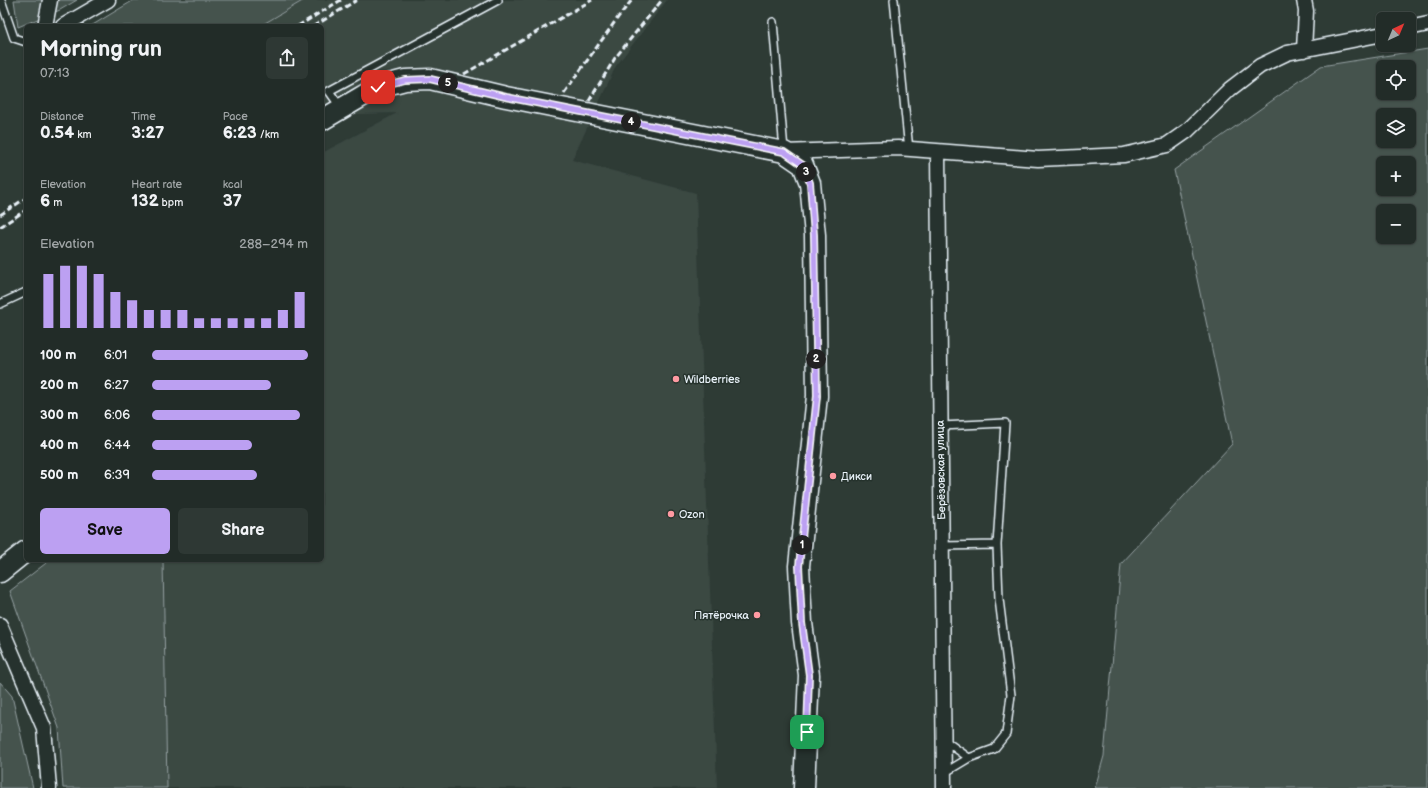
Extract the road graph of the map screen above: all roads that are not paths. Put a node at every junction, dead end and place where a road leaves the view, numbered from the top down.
1 (1, 0) edge
2 (50, 0) edge
3 (108, 0) edge
4 (498, 0) edge
5 (894, 0) edge
6 (1304, 0) edge
7 (773, 22) dead end
8 (45, 24) edge
9 (66, 24) edge
10 (1428, 24) edge
11 (1416, 27) edge
12 (1376, 35) edge
13 (24, 41) edge
14 (1304, 50) junction
15 (341, 108) junction
16 (324, 119) edge
17 (909, 150) junction
18 (784, 152) junction
19 (938, 152) junction
20 (24, 293) edge
21 (0, 304) edge
22 (941, 426) junction
23 (997, 545) junction
24 (942, 546) junction
25 (24, 553) edge
26 (0, 572) edge
27 (0, 624) edge
28 (944, 740) junction
29 (969, 758) junction
30 (944, 773) junction
31 (49, 788) edge
32 (804, 788) edge
33 (944, 788) edge

1 - 13 lane
2 - 8 street
3 - 9 street
4 - 15 lane
5 - 17 lane
6 - 14 street
7 - 18 lane
10 - 11 street
12 - 14 street
14 - 19 street
15 - 16 street
15 - 18 street
17 - 18 street
17 - 19 street
18 - 32 street
19 - 22 street, Берёзовская улица
20 - 21 lane
22 - 23 lane
22 - 24 street, Берёзовская улица
23 - 24 lane
23 - 29 lane
24 - 28 street, Берёзовская улица
25 - 26 street
27 - 31 street
28 - 29 lane
28 - 30 street, Берёзовская улица
29 - 30 lane
30 - 33 street, Берёзовская улица

